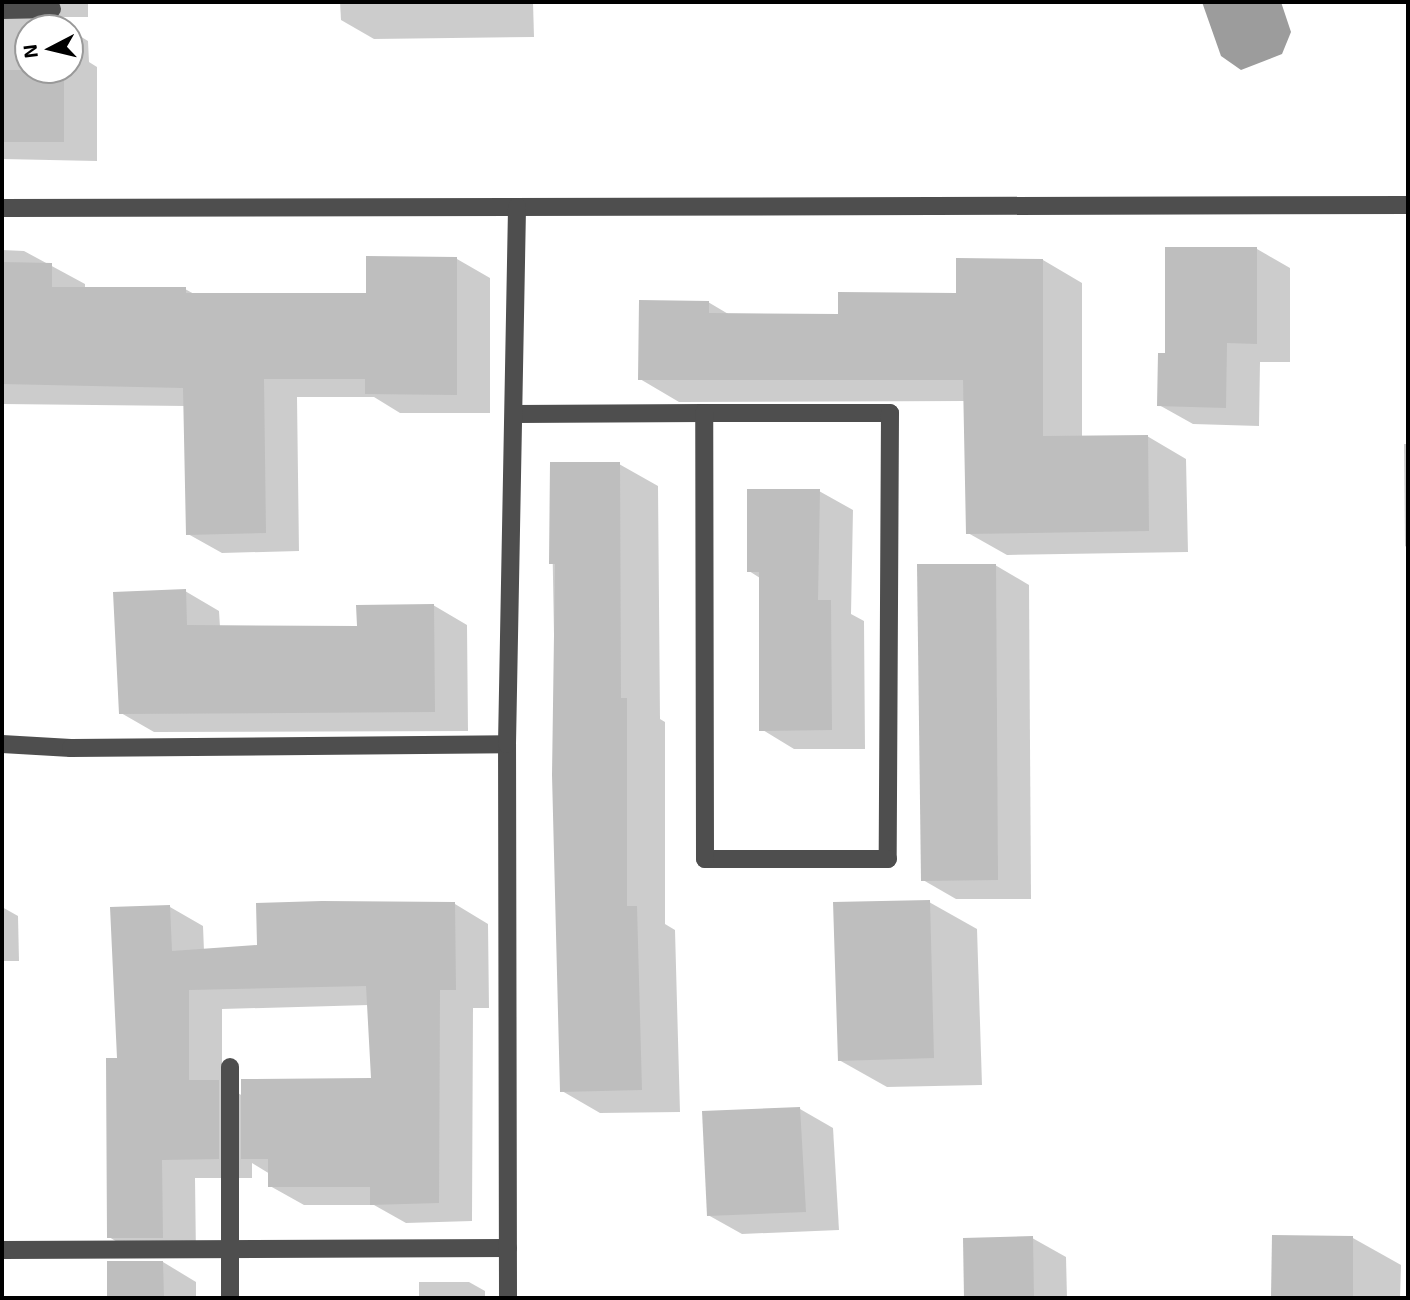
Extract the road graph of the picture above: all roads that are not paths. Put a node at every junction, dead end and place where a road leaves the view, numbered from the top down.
1 (52, 9) dead end
2 (2, 10) edge
3 (1408, 205) edge
4 (517, 207) junction
5 (2, 208) edge
6 (704, 413) junction
7 (515, 414) junction
8 (2, 744) edge
9 (507, 744) junction
10 (230, 1067) dead end
11 (508, 1248) junction
12 (2, 1250) edge
13 (229, 1250) junction
14 (230, 1298) edge
15 (508, 1298) edge

1 - 2 street
3 - 4 street
4 - 5 street
4 - 7 street
6 - 6 street
6 - 7 street
7 - 9 street
8 - 9 street
9 - 11 street
10 - 13 street
11 - 13 street
11 - 15 street
12 - 13 street
13 - 14 street

